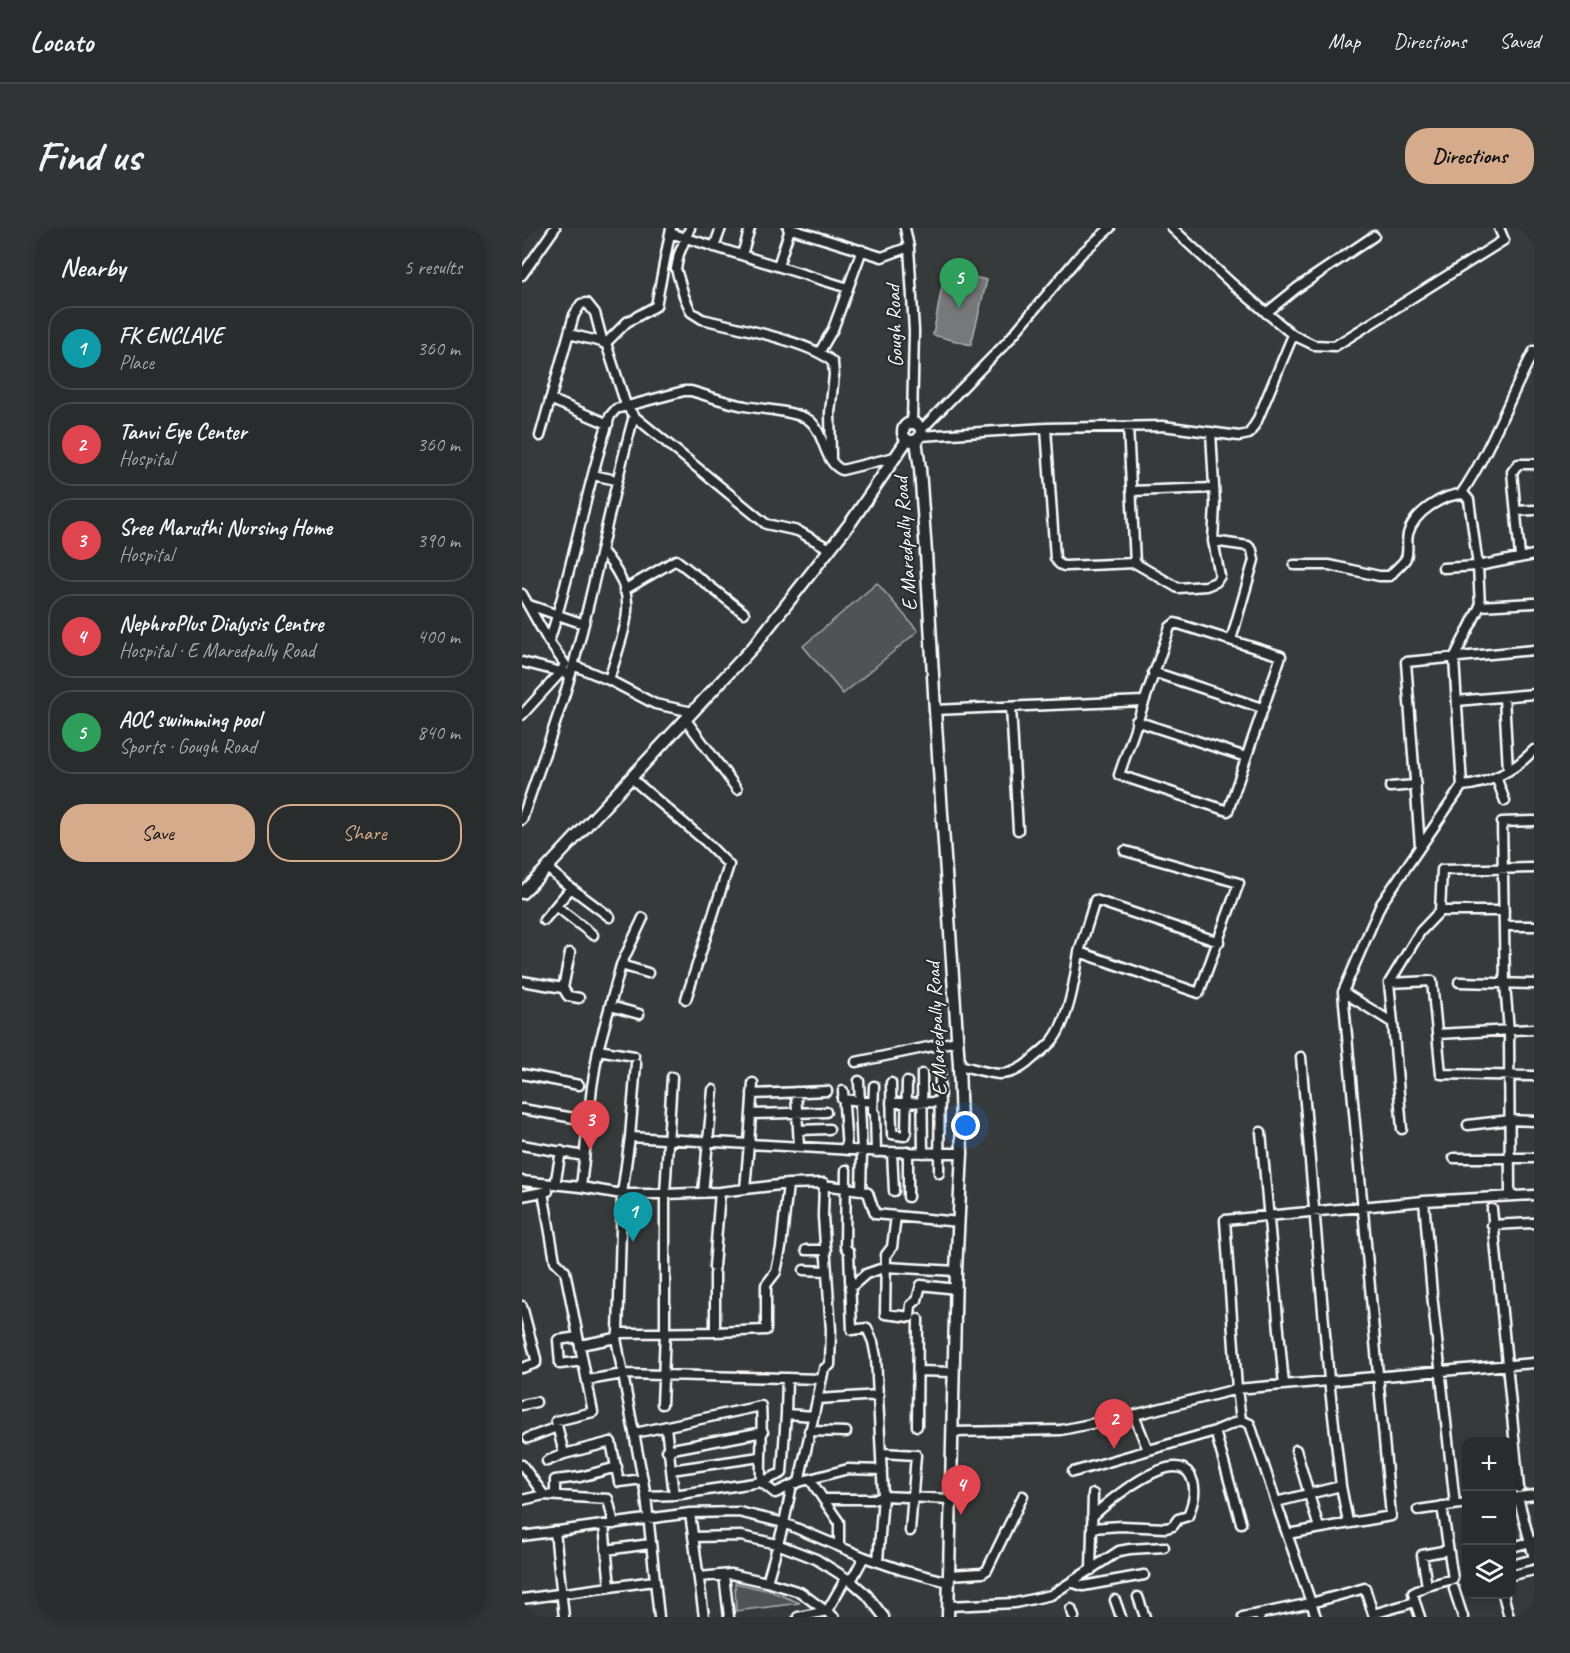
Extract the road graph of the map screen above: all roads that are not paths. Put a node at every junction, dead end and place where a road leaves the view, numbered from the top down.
1 (555, 228) edge
2 (690, 228) edge
3 (721, 228) edge
4 (750, 228) edge
5 (789, 228) edge
6 (905, 228) edge
7 (1110, 228) edge
8 (1172, 228) edge
9 (1499, 228) edge
10 (670, 231) edge
11 (1374, 236) dead end
12 (686, 238) junction
13 (714, 247) junction
14 (909, 247) junction
15 (862, 250) junction
16 (741, 255) junction
17 (778, 266) junction
18 (522, 275) edge
19 (848, 288) junction
20 (1266, 313) junction
21 (569, 334) junction
22 (1293, 335) junction
23 (604, 343) junction
24 (1534, 351) edge
25 (819, 353) junction
26 (550, 399) junction
27 (626, 405) junction
28 (634, 416) junction
29 (912, 423) junction
30 (608, 424) junction
31 (1128, 427) junction
32 (1046, 428) junction
33 (1211, 432) junction
34 (540, 436) dead end
35 (916, 436) junction
36 (894, 457) junction
37 (831, 459) junction
38 (1534, 464) edge
39 (593, 475) junction
40 (616, 480) junction
41 (1214, 488) junction
42 (1131, 491) junction
43 (1461, 494) junction
44 (1534, 510) edge
45 (1517, 511) junction
46 (1213, 541) junction
47 (830, 549) junction
48 (602, 551) junction
49 (1534, 555) edge
50 (1520, 557) junction
51 (1135, 563) junction
52 (1294, 565) dead end
53 (1478, 566) junction
54 (1443, 568) dead end
55 (624, 590) junction
56 (522, 594) edge
57 (1534, 603) edge
58 (529, 605) junction
59 (1480, 606) junction
60 (744, 613) dead end
61 (558, 615) junction
62 (584, 624) junction
63 (1231, 640) junction
64 (549, 642) junction
65 (1534, 650) edge
66 (1454, 658) junction
67 (522, 662) edge
68 (572, 669) junction
69 (561, 672) junction
70 (1153, 672) junction
71 (609, 680) junction
72 (1534, 694) edge
73 (1504, 697) junction
74 (1143, 701) junction
75 (1457, 701) junction
76 (1011, 706) junction
77 (1262, 708) junction
78 (935, 710) junction
79 (522, 715) edge
80 (689, 716) junction
81 (1136, 722) junction
82 (1534, 750) edge
83 (1246, 757) junction
84 (1508, 770) junction
85 (1496, 777) junction
86 (631, 778) junction
87 (1416, 785) junction
88 (1462, 786) junction
89 (1390, 787) dead end
90 (737, 789) dead end
91 (1505, 801) dead end
92 (522, 820) edge
93 (1534, 821) edge
94 (1018, 830) dead end
95 (1420, 846) junction
96 (1125, 851) dead end
97 (547, 868) junction
98 (1534, 868) edge
99 (1502, 870) junction
100 (571, 888) junction
101 (522, 893) edge
102 (556, 906) junction
103 (1440, 911) junction
104 (1504, 911) junction
105 (610, 917) dead end
106 (643, 918) dead end
107 (544, 920) dead end
108 (1504, 926) junction
109 (1534, 926) edge
110 (593, 934) dead end
111 (1220, 942) junction
112 (1079, 952) junction
113 (570, 953) dead end
114 (621, 965) junction
115 (648, 973) dead end
116 (522, 981) edge
117 (1459, 982) dead end
118 (1389, 983) junction
119 (1505, 984) junction
120 (1534, 984) edge
121 (563, 988) junction
122 (1343, 992) junction
123 (579, 999) dead end
124 (686, 999) dead end
125 (610, 1006) junction
126 (639, 1014) dead end
127 (1393, 1023) junction
128 (1534, 1029) edge
129 (1509, 1031) junction
130 (1437, 1034) junction
131 (957, 1041) junction
132 (598, 1050) junction
133 (1301, 1057) dead end
134 (856, 1062) dead end
135 (959, 1065) junction
136 (940, 1071) dead end
137 (522, 1074) edge
138 (922, 1074) dead end
139 (1508, 1076) junction
140 (1534, 1076) edge
141 (672, 1077) dead end
142 (859, 1081) dead end
143 (907, 1082) dead end
144 (753, 1083) dead end
145 (891, 1083) dead end
146 (579, 1085) dead end
147 (874, 1086) dead end
148 (713, 1090) dead end
149 (827, 1091) dead end
150 (796, 1092) junction
151 (752, 1094) junction
152 (860, 1102) junction
153 (873, 1102) junction
154 (939, 1102) junction
155 (891, 1103) junction
156 (922, 1103) junction
157 (908, 1104) junction
158 (522, 1109) edge
159 (826, 1112) dead end
160 (798, 1113) junction
161 (751, 1114) junction
162 (580, 1119) dead end
163 (1510, 1120) junction
164 (1534, 1121) edge
165 (1468, 1125) dead end
166 (829, 1129) dead end
167 (1402, 1129) dead end
168 (798, 1130) junction
169 (1261, 1132) dead end
170 (630, 1137) junction
171 (669, 1138) junction
172 (709, 1141) junction
173 (749, 1144) junction
174 (522, 1145) edge
175 (799, 1147) junction
176 (847, 1150) junction
177 (561, 1151) junction
178 (862, 1151) junction
179 (876, 1152) junction
180 (892, 1152) junction
181 (908, 1152) junction
182 (923, 1153) junction
183 (939, 1153) junction
184 (962, 1153) junction
185 (584, 1156) junction
186 (1454, 1158) dead end
187 (1534, 1158) edge
188 (1510, 1159) junction
189 (846, 1170) dead end
190 (939, 1173) dead end
191 (522, 1181) edge
192 (788, 1184) junction
193 (555, 1185) junction
194 (823, 1185) junction
195 (566, 1187) junction
196 (580, 1187) junction
197 (846, 1188) junction
198 (745, 1189) junction
199 (861, 1190) junction
200 (894, 1191) dead end
201 (543, 1192) junction
202 (720, 1192) junction
203 (703, 1193) junction
204 (622, 1194) junction
205 (666, 1194) junction
206 (1509, 1195) junction
207 (1534, 1195) edge
208 (522, 1196) edge
209 (908, 1197) dead end
210 (1424, 1201) junction
211 (1361, 1206) junction
212 (1492, 1209) dead end
213 (1315, 1211) junction
214 (896, 1216) junction
215 (1268, 1216) junction
216 (959, 1222) junction
217 (1534, 1223) edge
218 (1492, 1225) junction
219 (806, 1250) dead end
220 (826, 1250) junction
221 (885, 1267) junction
222 (804, 1270) dead end
223 (827, 1270) junction
224 (956, 1271) junction
225 (850, 1288) junction
226 (956, 1289) junction
227 (522, 1306) edge
228 (918, 1319) dead end
229 (715, 1332) junction
230 (665, 1333) junction
231 (617, 1335) junction
232 (579, 1341) junction
233 (583, 1361) junction
234 (1534, 1363) edge
235 (1506, 1366) junction
236 (522, 1368) edge
237 (918, 1371) junction
238 (1441, 1371) junction
239 (954, 1372) junction
240 (623, 1374) junction
241 (663, 1374) junction
242 (1377, 1377) junction
243 (787, 1378) junction
244 (822, 1379) junction
245 (588, 1380) junction
246 (1329, 1380) junction
247 (1284, 1385) junction
248 (1237, 1389) junction
249 (879, 1395) junction
250 (818, 1399) junction
251 (536, 1402) dead end
252 (662, 1404) dead end
253 (522, 1405) edge
254 (786, 1414) junction
255 (1134, 1415) junction
256 (814, 1416) junction
257 (1241, 1420) junction
258 (917, 1426) dead end
259 (557, 1427) junction
260 (666, 1427) junction
261 (763, 1431) junction
262 (809, 1431) junction
263 (1215, 1431) junction
264 (846, 1432) dead end
265 (952, 1432) junction
266 (635, 1433) junction
267 (528, 1438) dead end
268 (667, 1450) junction
269 (1148, 1450) junction
270 (1296, 1450) dead end
271 (564, 1454) junction
272 (882, 1454) junction
273 (760, 1457) junction
274 (547, 1461) dead end
275 (522, 1465) edge
276 (617, 1467) junction
277 (671, 1470) junction
278 (882, 1470) junction
279 (1072, 1473) dead end
280 (643, 1479) junction
281 (810, 1479) junction
282 (761, 1482) junction
283 (795, 1484) junction
284 (1341, 1486) junction
285 (1516, 1491) edge
286 (1310, 1493) junction
287 (1092, 1494) dead end
288 (1516, 1494) edge
289 (544, 1495) junction
290 (674, 1495) junction
291 (1534, 1495) edge
292 (555, 1496) junction
293 (646, 1496) junction
294 (882, 1496) junction
295 (1023, 1496) dead end
296 (913, 1497) junction
297 (824, 1499) junction
298 (951, 1499) junction
299 (522, 1500) edge
300 (1276, 1502) junction
301 (1462, 1503) edge
302 (1455, 1504) junction
303 (1442, 1506) junction
304 (1418, 1510) dead end
305 (690, 1514) junction
306 (1092, 1517) junction
307 (648, 1519) junction
308 (1241, 1522) dead end
309 (1348, 1522) junction
310 (784, 1523) junction
311 (614, 1524) junction
312 (1530, 1524) edge
313 (604, 1525) junction
314 (1092, 1528) junction
315 (1319, 1528) junction
316 (555, 1531) junction
317 (910, 1531) dead end
318 (1287, 1534) junction
319 (522, 1536) edge
320 (693, 1537) junction
321 (1532, 1542) edge
322 (650, 1544) junction
323 (777, 1544) junction
324 (839, 1545) junction
325 (1516, 1546) edge
326 (1164, 1547) dead end
327 (606, 1550) junction
328 (1448, 1550) junction
329 (864, 1557) junction
330 (1534, 1558) edge
331 (878, 1561) junction
332 (1516, 1564) edge
333 (1534, 1569) edge
334 (1091, 1570) junction
335 (1516, 1574) edge
336 (724, 1575) junction
337 (1144, 1575) dead end
338 (699, 1577) junction
339 (949, 1579) junction
340 (849, 1580) junction
341 (654, 1581) junction
342 (767, 1582) junction
343 (1071, 1582) junction
344 (1427, 1586) junction
345 (610, 1587) junction
346 (1454, 1589) dead end
347 (562, 1594) junction
348 (1138, 1597) dead end
349 (522, 1599) edge
350 (1504, 1599) edge
351 (1115, 1600) dead end
352 (1415, 1602) junction
353 (1311, 1603) junction
354 (948, 1611) edge
355 (831, 1614) edge
356 (1373, 1615) edge
357 (1259, 1616) edge
358 (564, 1617) edge
359 (659, 1617) edge
360 (704, 1617) edge
361 (729, 1617) edge
362 (798, 1617) edge
363 (884, 1617) edge
364 (1121, 1617) edge
365 (1145, 1617) edge
366 (1243, 1617) edge
367 (1316, 1617) edge
368 (1420, 1617) edge
369 (1463, 1617) edge
370 (1509, 1617) edge

1 - 18 street
2 - 12 street
3 - 13 street
4 - 16 street
5 - 15 street
5 - 17 street
6 - 14 street, Gough Road
7 - 35 street
8 - 20 street
9 - 22 street
10 - 12 street
10 - 23 street
11 - 20 street
12 - 13 street
12 - 25 street
13 - 16 street
14 - 15 street
14 - 29 street, Gough Road
15 - 19 street
16 - 17 street
17 - 19 street
19 - 25 street
20 - 22 street
21 - 23 street
21 - 23 street
21 - 26 street
22 - 33 street
23 - 27 street
24 - 43 street
25 - 37 street
26 - 30 street
26 - 34 street
27 - 28 street
27 - 30 street
27 - 37 street
28 - 40 street
28 - 47 street
29 - 35 main road
29 - 35 main road
30 - 39 street
31 - 32 street
31 - 33 street
31 - 42 street
32 - 35 street
32 - 51 street
33 - 41 street
35 - 36 main road
35 - 78 main road, E Maredpally Road
36 - 37 street
36 - 47 main road
38 - 45 street
39 - 40 street
39 - 61 street
40 - 48 street
41 - 42 street
41 - 46 street
42 - 51 street
43 - 52 street
43 - 53 street
44 - 45 street
45 - 50 street
46 - 51 street
46 - 63 street
47 - 80 main road
48 - 55 street
48 - 62 street
49 - 50 street
50 - 53 street
53 - 54 street
53 - 59 street
55 - 60 street
55 - 71 street
56 - 58 street
57 - 59 street
58 - 61 street
58 - 64 street
59 - 66 street
61 - 62 street
61 - 64 street
62 - 68 street
63 - 70 street
63 - 77 street
64 - 69 street
65 - 66 street
66 - 75 street
66 - 87 street
67 - 69 street
68 - 69 street
68 - 71 street
68 - 92 street
69 - 79 street
70 - 74 street
70 - 77 street
71 - 80 street
72 - 73 street
73 - 75 street
73 - 84 street
74 - 76 street
74 - 81 street
75 - 88 street
76 - 78 street
76 - 94 street
77 - 83 street
78 - 131 main road, E Maredpally Road
80 - 86 main road
80 - 90 street
81 - 83 street
81 - 83 street
82 - 84 street
84 - 85 street
85 - 88 street
85 - 91 street
86 - 97 main road
86 - 124 street
87 - 89 street
87 - 95 street
88 - 95 street
93 - 99 street
95 - 122 street
96 - 111 street
97 - 100 street
97 - 101 main road
98 - 99 street
99 - 103 street
99 - 104 street
100 - 102 street
100 - 105 street
102 - 107 street
102 - 110 street
103 - 104 street
103 - 118 street
104 - 108 street
106 - 114 street
108 - 109 street
108 - 119 street
111 - 112 street
111 - 112 street
112 - 135 street
113 - 121 street
114 - 115 street
114 - 125 street
116 - 121 street
117 - 119 street
118 - 127 street
118 - 130 street
119 - 120 street
119 - 129 street
121 - 123 street
122 - 127 street
122 - 211 street
125 - 126 street
125 - 132 street
127 - 167 street
128 - 129 street
129 - 130 street
129 - 139 street
130 - 139 street
131 - 134 street
131 - 135 main road, E Maredpally Road
132 - 170 street
132 - 185 street
133 - 213 street
135 - 184 main road, E Maredpally Road
136 - 154 street
137 - 146 street
138 - 156 street
139 - 140 street
139 - 163 street
141 - 171 street
142 - 152 street
143 - 157 street
144 - 151 street
145 - 155 street
147 - 153 street
148 - 172 street
149 - 150 street
150 - 151 street
150 - 160 street
151 - 161 street
152 - 153 street
152 - 176 street
152 - 178 street
153 - 179 street
154 - 156 street
154 - 183 street
155 - 157 street
155 - 157 street
156 - 157 street
156 - 182 street
158 - 162 street
159 - 160 street
160 - 161 street
160 - 168 street
161 - 173 street
163 - 164 street
163 - 165 street
163 - 188 street
166 - 168 street
168 - 175 street
169 - 215 street
170 - 171 street
170 - 204 street
171 - 172 street
171 - 205 street
172 - 173 street
172 - 203 street
173 - 175 street
173 - 198 street
174 - 177 street
175 - 176 street
176 - 178 street
177 - 185 street
177 - 193 street
178 - 179 street
178 - 199 street
179 - 180 street
180 - 181 street
180 - 200 street
181 - 182 street
181 - 209 street
182 - 183 street
183 - 184 street
183 - 190 street
184 - 216 main road, E Maredpally Road
185 - 196 street
186 - 188 street
187 - 188 street
188 - 206 street
189 - 197 street
191 - 193 street
192 - 194 street
192 - 198 street
192 - 229 street
193 - 195 street
194 - 197 street
194 - 220 street
195 - 196 street
195 - 201 street
196 - 204 street
197 - 199 street
197 - 225 street
198 - 202 street
199 - 214 street
201 - 208 street
201 - 232 street
202 - 203 street
202 - 229 street
203 - 205 street
204 - 205 street
204 - 231 street
205 - 230 street
206 - 207 street
206 - 210 street
210 - 211 street
210 - 238 street
211 - 213 street
211 - 242 street
212 - 218 street
213 - 215 street
213 - 246 street
214 - 216 street
214 - 221 street
215 - 247 street
215 - 248 street
216 - 224 main road, E Maredpally Road
217 - 218 street
218 - 235 street
219 - 220 street
220 - 223 street
221 - 224 street
221 - 225 street
221 - 226 street
222 - 223 street
223 - 244 street
224 - 226 main road, E Maredpally Road
225 - 249 street
226 - 239 main road, E Maredpally Road
227 - 236 street
228 - 237 street
229 - 230 street
230 - 231 street
230 - 241 street
231 - 232 street
231 - 240 street
232 - 233 street
232 - 233 street
233 - 245 street
234 - 235 street
235 - 238 street
235 - 285 street
237 - 239 street
237 - 258 street
238 - 242 street
238 - 302 street
239 - 265 main road, E Maredpally Road
240 - 241 street
240 - 245 street
240 - 266 street
241 - 243 street
241 - 252 street
242 - 246 street
242 - 309 street
243 - 244 street
243 - 254 street
244 - 250 street
245 - 259 street
246 - 247 street
246 - 284 street
247 - 248 street
248 - 255 street
248 - 257 street
249 - 250 street
249 - 272 street
250 - 256 street
251 - 253 street
254 - 256 street
254 - 282 street
255 - 265 street
255 - 269 street
256 - 262 street
257 - 263 street
257 - 300 street
259 - 267 street
259 - 271 street
260 - 261 street
260 - 266 street
260 - 268 street
261 - 268 street
261 - 273 street
262 - 264 street
262 - 283 street
263 - 269 street
263 - 308 street
265 - 298 main road, E Maredpally Road
266 - 280 street
268 - 277 street
269 - 279 street
270 - 286 street
271 - 274 street
271 - 276 street
272 - 278 street
272 - 296 street
273 - 277 street
273 - 282 street
275 - 289 street
276 - 280 street
276 - 292 street
277 - 290 street
278 - 281 street
278 - 294 street
280 - 293 street
281 - 283 street
281 - 297 street
282 - 283 street
282 - 290 street
283 - 310 street
284 - 286 street
284 - 309 street
286 - 300 street
286 - 315 street
287 - 306 street
288 - 291 street
288 - 312 street
289 - 292 street
289 - 299 street
290 - 293 street
292 - 311 street
293 - 307 street
294 - 296 street
294 - 297 street
294 - 331 street
295 - 339 street
296 - 298 street
296 - 317 street
297 - 324 street
298 - 339 main road, E Maredpally Road
300 - 318 street
301 - 302 street
302 - 303 street
303 - 304 street
303 - 328 street
305 - 307 street
305 - 310 street
305 - 320 street
306 - 314 street
306 - 314 street
307 - 311 street
307 - 322 street
309 - 315 street
310 - 323 street
310 - 324 street
311 - 313 street
312 - 321 street
313 - 316 street
313 - 327 street
314 - 334 street
315 - 318 street
316 - 319 street
316 - 347 street
318 - 353 street
320 - 323 street
320 - 338 street
321 - 325 street
321 - 330 street
322 - 327 street
322 - 341 street
323 - 340 street
323 - 342 street
324 - 329 street
326 - 334 street
327 - 345 street
328 - 344 street
328 - 344 street
329 - 331 street
329 - 340 street
330 - 332 street
331 - 339 street
333 - 335 street
334 - 343 street
336 - 338 street
336 - 342 street
336 - 361 street
337 - 343 street
338 - 360 street
339 - 354 main road, E Maredpally Road
340 - 355 street
340 - 363 street
341 - 345 street
341 - 359 street
342 - 355 street
343 - 354 street
344 - 352 street
345 - 347 street
346 - 369 street
347 - 349 street
347 - 358 street
348 - 365 street
350 - 370 street
351 - 364 street
352 - 356 street
352 - 368 street
353 - 356 street
353 - 357 street
353 - 367 street
355 - 362 street
357 - 366 street

